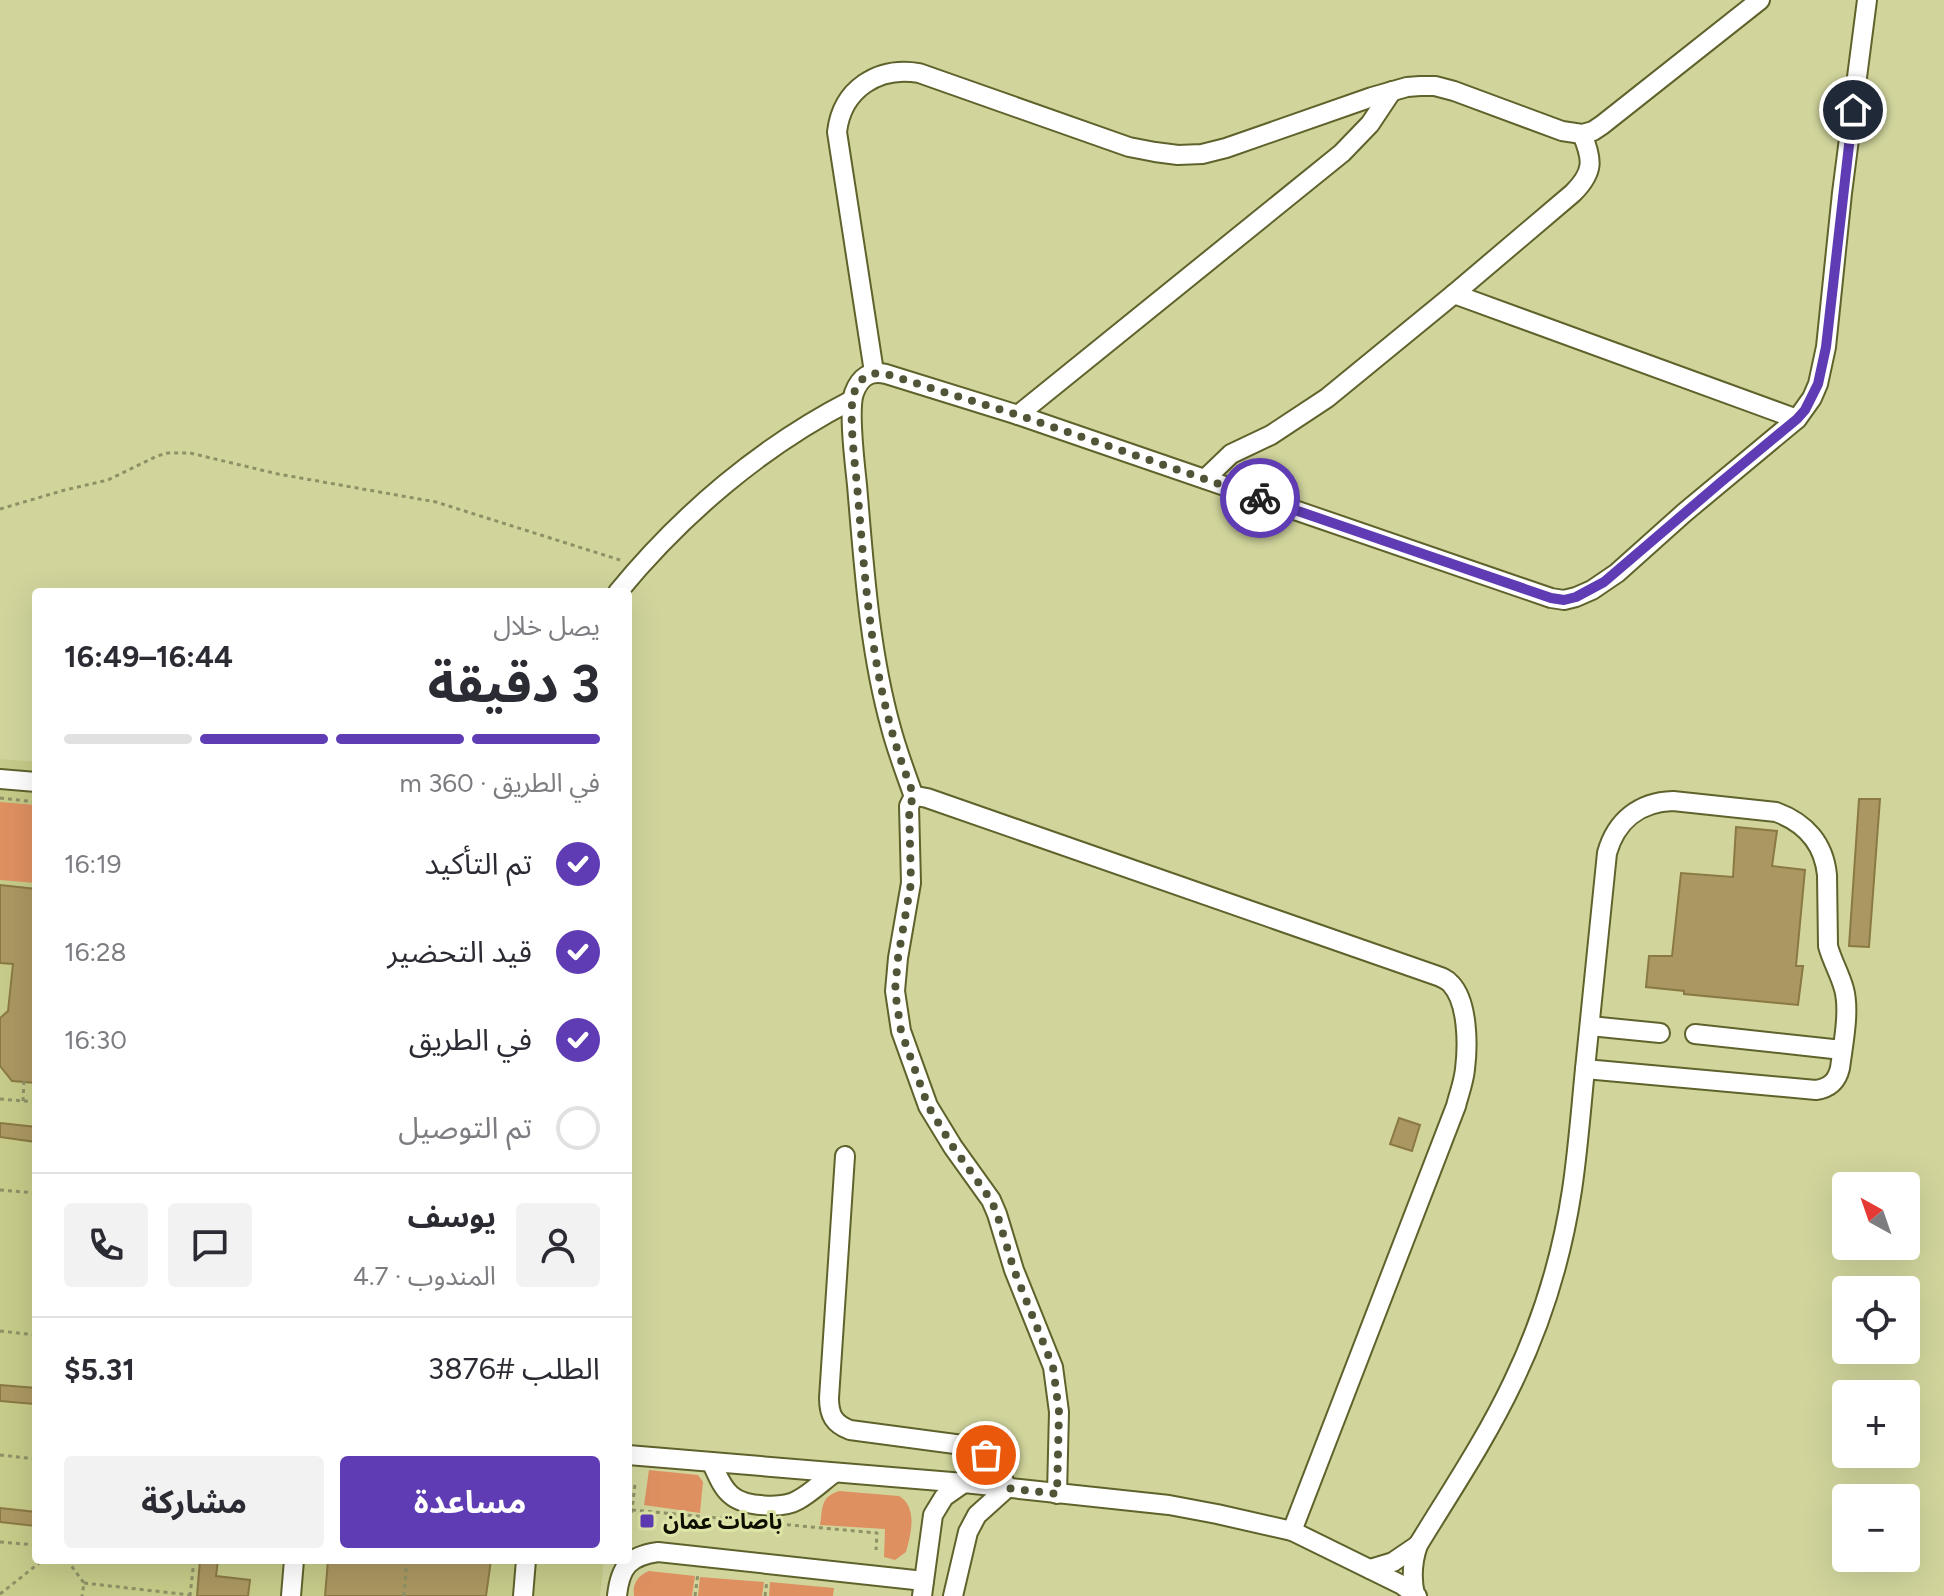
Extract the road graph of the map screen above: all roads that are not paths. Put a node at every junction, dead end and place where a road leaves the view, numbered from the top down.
1 (1760, 0) edge
2 (1867, 0) edge
3 (1392, 91) junction
4 (1582, 134) junction
5 (1454, 294) junction
6 (874, 372) junction
7 (852, 400) junction
8 (1018, 415) junction
9 (1797, 419) junction
10 (1205, 479) junction
11 (621, 588) edge
12 (0, 779) edge
13 (32, 782) edge
14 (914, 797) junction
15 (1590, 1026) junction
16 (1660, 1033) dead end
17 (1695, 1034) dead end
18 (1842, 1050) junction
19 (1585, 1069) junction
20 (845, 1156) dead end
21 (632, 1455) edge
22 (711, 1462) junction
23 (834, 1473) junction
24 (964, 1483) junction
25 (1007, 1488) junction
26 (1057, 1494) junction
27 (1292, 1531) junction
28 (1418, 1545) junction
29 (632, 1560) edge
30 (294, 1564) edge
31 (526, 1564) edge
32 (629, 1564) edge
33 (1370, 1569) junction
34 (923, 1588) edge
35 (291, 1596) edge
36 (523, 1596) edge
37 (617, 1596) edge
38 (953, 1596) edge
39 (1416, 1596) edge

1 - 4 street
2 - 9 street
3 - 4 street
3 - 6 street
3 - 8 street
4 - 5 street
5 - 9 street
5 - 10 street
6 - 7 street
6 - 8 street
7 - 11 street
7 - 14 street
8 - 10 street
9 - 10 street
12 - 13 street
14 - 26 street
14 - 27 street
15 - 16 street
15 - 18 street
15 - 19 street
17 - 18 street
18 - 19 street
19 - 28 street
20 - 25 street
21 - 22 street
22 - 23 street
22 - 23 street
23 - 24 street
24 - 25 street
24 - 34 street
25 - 26 street
25 - 38 street
26 - 27 street
27 - 33 street
28 - 33 street
28 - 39 street
29 - 34 street
30 - 35 street
31 - 36 street
32 - 37 street
33 - 39 street

